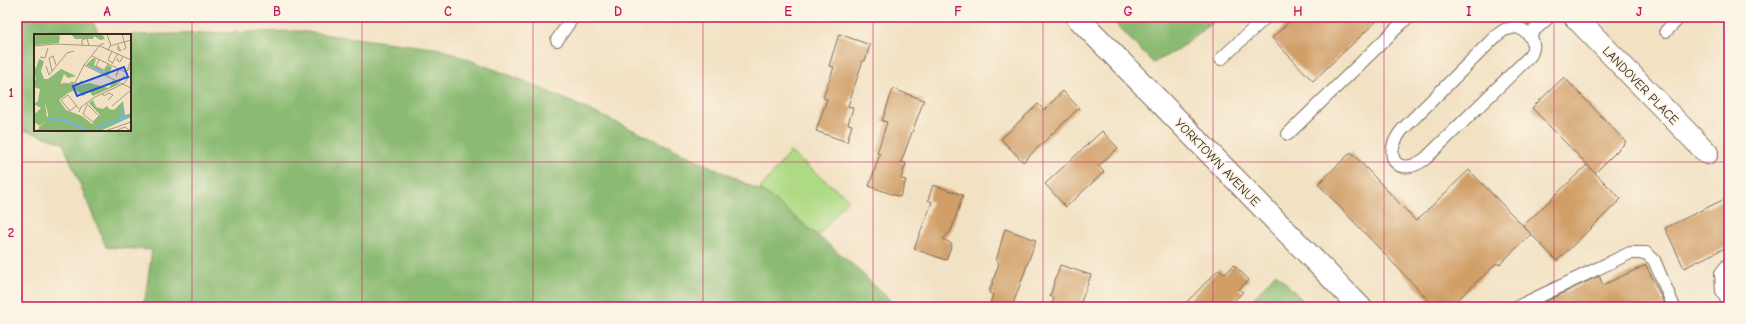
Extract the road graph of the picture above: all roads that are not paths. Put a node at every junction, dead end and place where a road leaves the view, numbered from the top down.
1 (572, 17) edge
2 (1077, 17) edge
3 (1266, 17) edge
4 (1408, 17) edge
5 (1548, 17) edge
6 (1576, 17) edge
7 (1680, 17) edge
8 (1666, 31) dead end
9 (1529, 36) junction
10 (556, 40) dead end
11 (1221, 59) dead end
12 (1288, 134) dead end
13 (1707, 153) dead end
14 (1729, 263) edge
15 (1729, 304) edge
16 (1360, 307) edge
17 (1517, 307) edge
18 (1674, 307) edge

1 - 10 lane
2 - 16 street, YORKTOWN AVENUE
3 - 11 lane
4 - 12 lane
5 - 9 lane
6 - 13 street, LANDOVER PLACE
7 - 8 lane
9 - 9 lane
14 - 15 lane
17 - 18 lane

